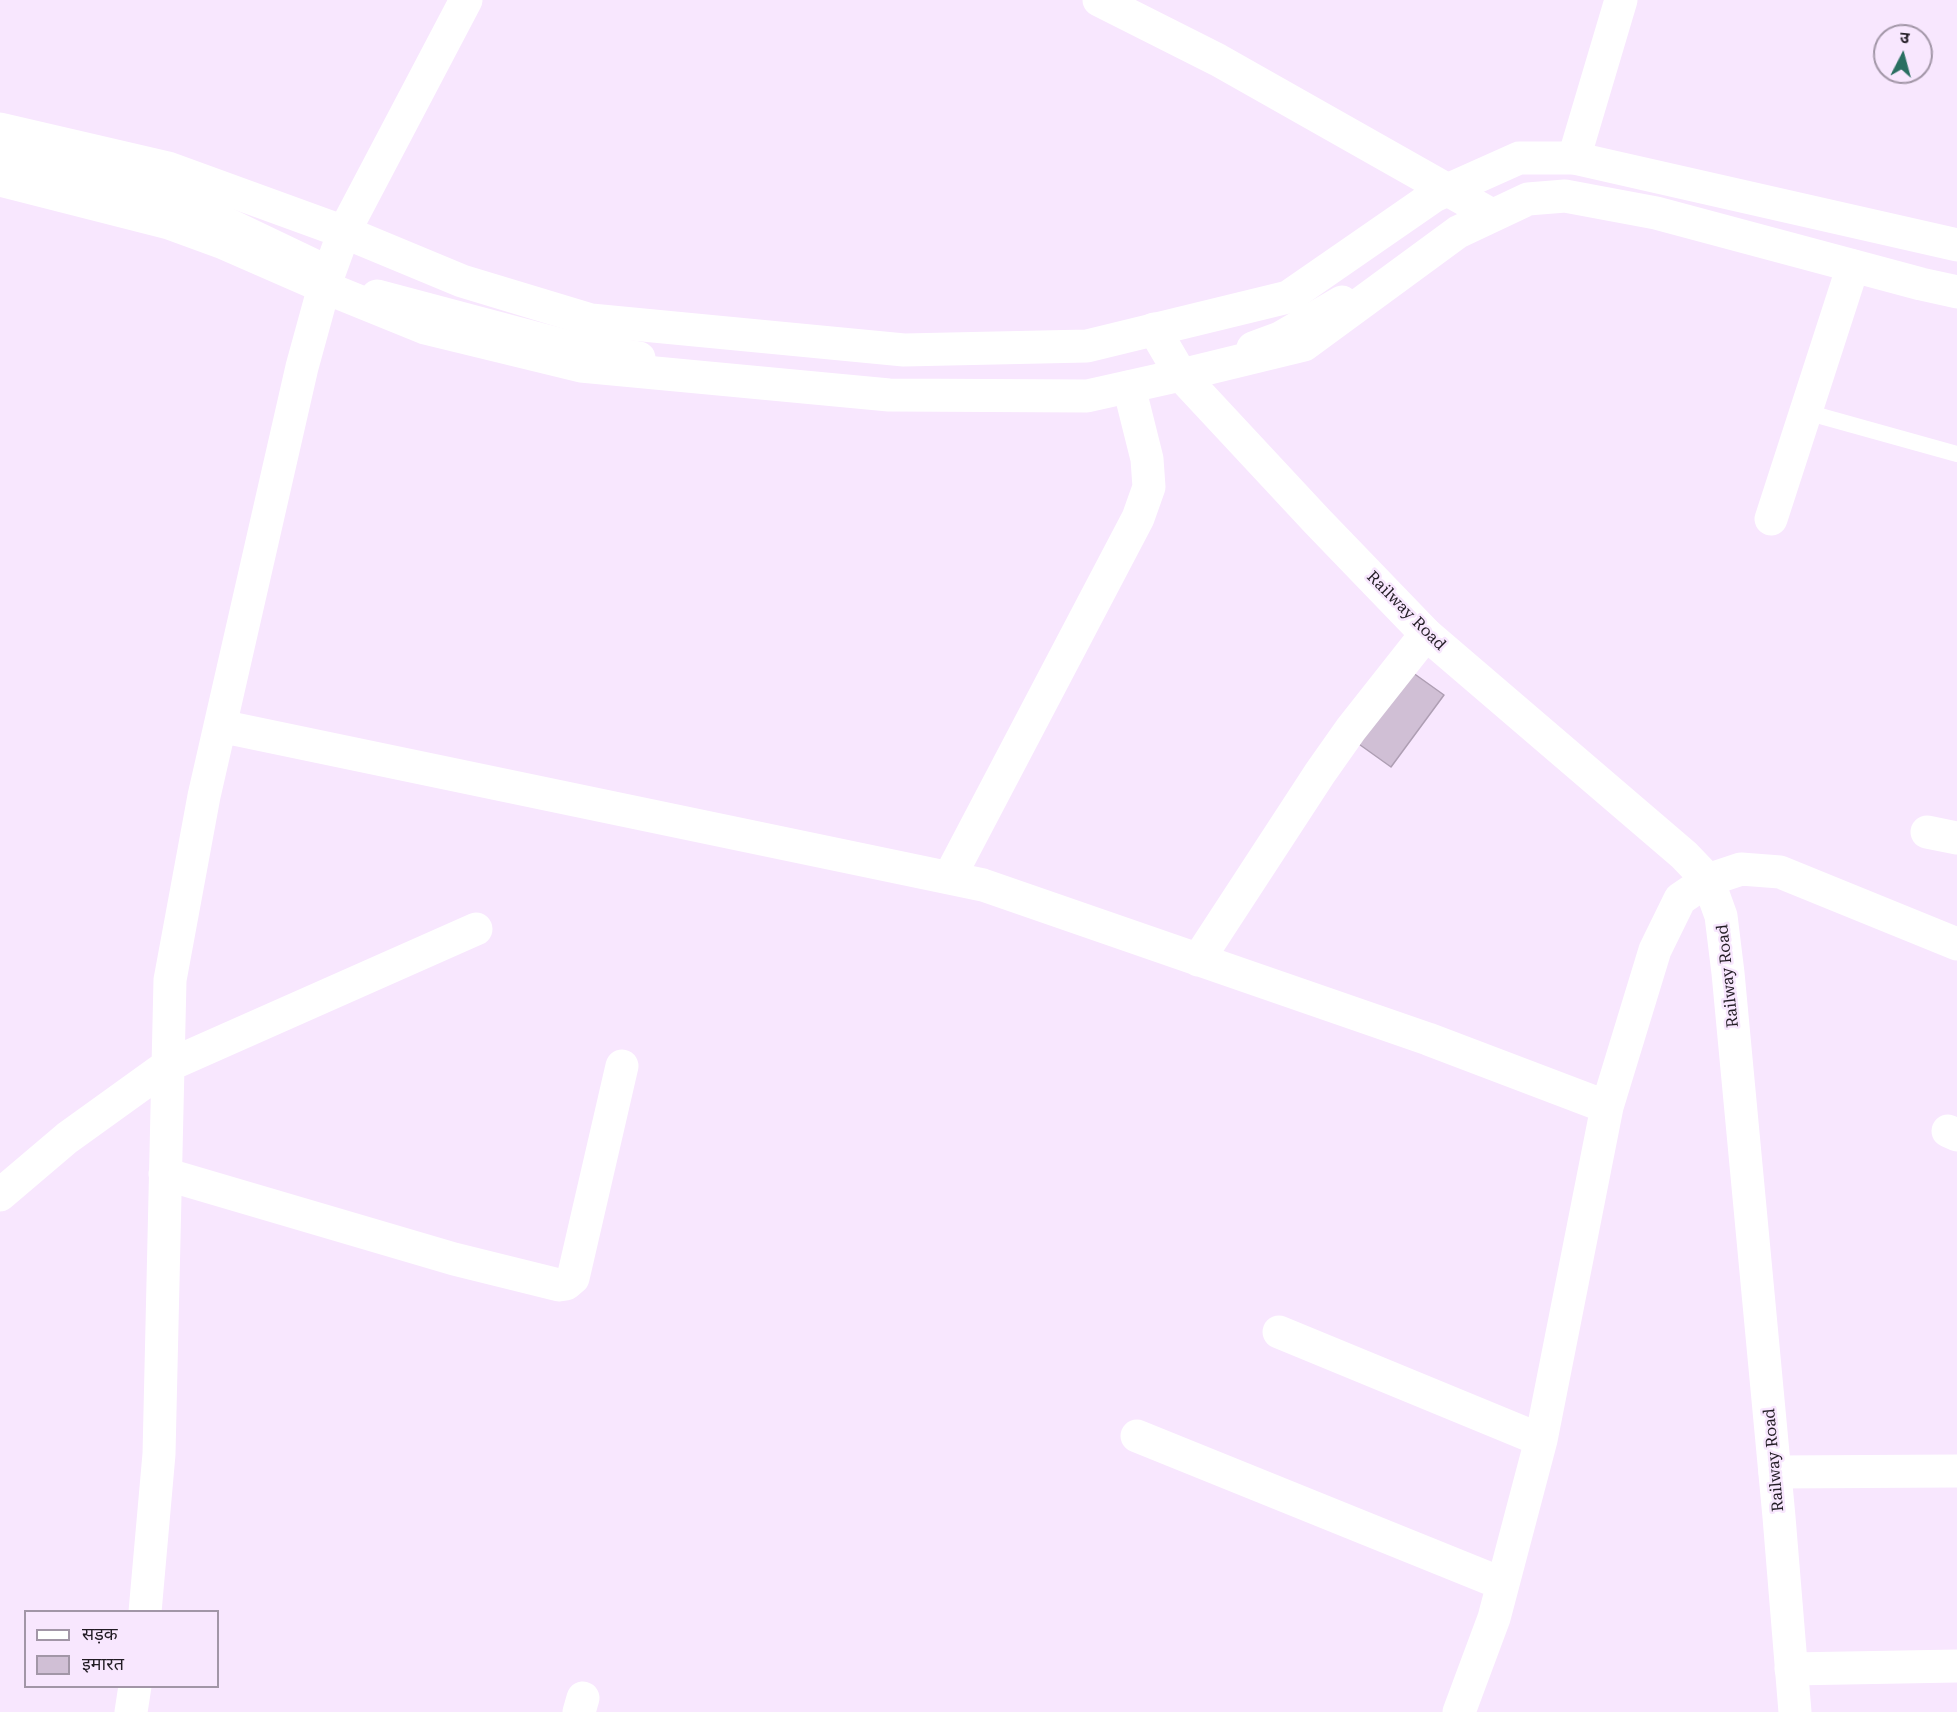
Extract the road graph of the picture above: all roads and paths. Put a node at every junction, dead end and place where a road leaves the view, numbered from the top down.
1 (466, 0) edge
2 (1099, 0) edge
3 (1621, 0) edge
4 (0, 129) edge
5 (0, 158) edge
6 (1574, 158) junction
7 (0, 180) edge
8 (1449, 190) junction
9 (1492, 215) junction
10 (344, 232) junction
11 (1957, 244) edge
12 (1853, 266) junction
13 (1957, 275) edge
14 (324, 287) junction
15 (1957, 292) edge
16 (1154, 329) junction
17 (1181, 375) junction
18 (1129, 387) junction
19 (1806, 412) junction
20 (1957, 454) edge
21 (1771, 519) dead end
22 (1426, 634) junction
23 (220, 726) junction
24 (949, 878) junction
25 (1708, 880) junction
26 (476, 928) dead end
27 (1957, 944) edge
28 (1198, 960) junction
29 (622, 1065) dead end
30 (167, 1066) junction
31 (1607, 1107) junction
32 (165, 1174) junction
33 (0, 1195) edge
34 (1279, 1332) dead end
35 (1137, 1436) dead end
36 (1541, 1440) junction
37 (1957, 1471) edge
38 (1775, 1472) junction
39 (1503, 1584) junction
40 (145, 1610) edge
41 (1957, 1666) edge
42 (1791, 1670) junction
43 (135, 1688) edge
44 (131, 1712) edge
45 (1459, 1712) edge
46 (1795, 1712) edge

1 - 10 main road
2 - 8 main road
3 - 6 main road
4 - 10 main road
5 - 13 main road
6 - 8 main road
6 - 11 main road
7 - 14 main road
8 - 9 main road
8 - 16 main road
9 - 12 main road
9 - 17 main road
10 - 14 main road
10 - 16 main road
12 - 15 main road
12 - 19 main road
14 - 18 main road
14 - 23 main road
16 - 17 main road, Railway Road
17 - 18 main road
17 - 22 main road, Railway Road
18 - 24 main road
19 - 20 lane
19 - 21 main road
22 - 25 main road, Railway Road
22 - 28 main road
23 - 24 main road
23 - 30 main road
24 - 28 main road
25 - 27 main road
25 - 31 main road
25 - 38 main road, Railway Road
26 - 30 main road
28 - 31 main road
29 - 32 main road
30 - 32 main road
30 - 33 main road
31 - 36 main road
32 - 40 main road
34 - 36 main road
35 - 39 main road
36 - 39 main road
37 - 38 main road
38 - 42 main road, Railway Road
39 - 45 main road
41 - 42 main road
42 - 46 main road, Railway Road
43 - 44 main road

